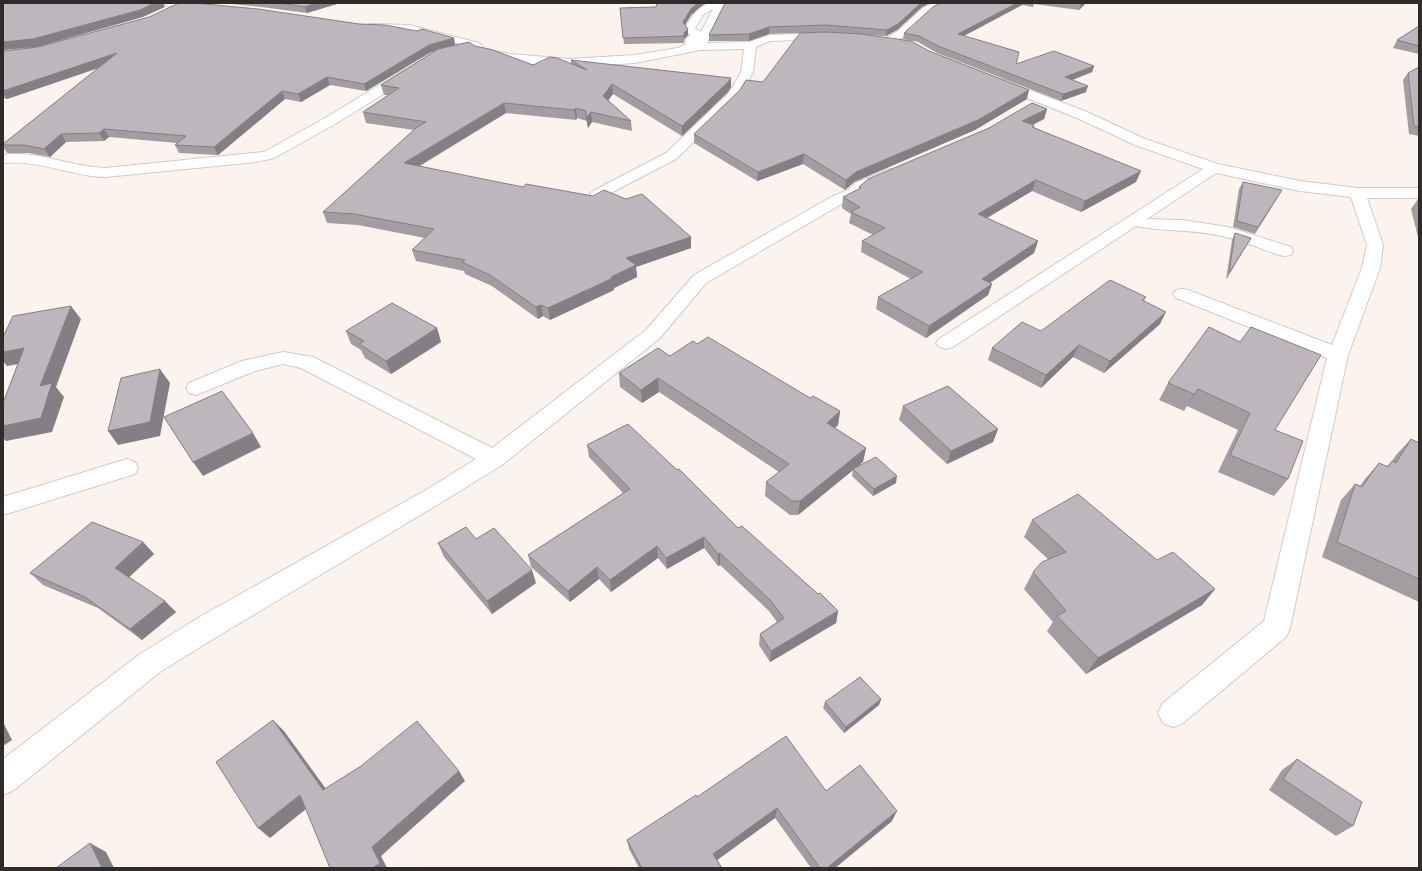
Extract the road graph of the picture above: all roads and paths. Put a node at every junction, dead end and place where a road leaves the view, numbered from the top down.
1 (168, 3) edge
2 (721, 3) edge
3 (941, 3) edge
4 (183, 4) edge
5 (221, 8) edge
6 (161, 14) edge
7 (361, 26) edge
8 (839, 37) edge
9 (873, 40) edge
10 (887, 42) junction
11 (750, 44) junction
12 (907, 44) edge
13 (475, 45) junction
14 (700, 47) junction
15 (682, 50) junction
16 (444, 52) edge
17 (416, 68) edge
18 (989, 78) edge
19 (1039, 99) junction
20 (1019, 112) edge
21 (3, 159) edge
22 (911, 164) edge
23 (1214, 168) junction
24 (1358, 193) junction
25 (1419, 193) edge
26 (598, 194) edge
27 (1134, 220) junction
28 (1285, 251) dead end
29 (1182, 294) dead end
30 (946, 343) dead end
31 (1338, 355) junction
32 (196, 388) dead end
33 (494, 459) junction
34 (127, 468) dead end
35 (3, 506) edge
36 (1173, 713) dead end
37 (3, 779) edge

1 - 4 street
2 - 14 street
2 - 15 street
3 - 10 street
4 - 5 street
4 - 6 street
7 - 13 street
8 - 11 street
9 - 10 street
10 - 12 street
11 - 14 street
11 - 26 street
13 - 15 street
13 - 16 street
14 - 15 street
17 - 21 street
18 - 19 street
19 - 20 street
19 - 23 street
22 - 33 street
23 - 24 street
23 - 27 street
24 - 25 street
24 - 31 street
27 - 28 street
27 - 30 street
29 - 31 street
31 - 36 street
32 - 33 street
33 - 37 street
34 - 35 street

